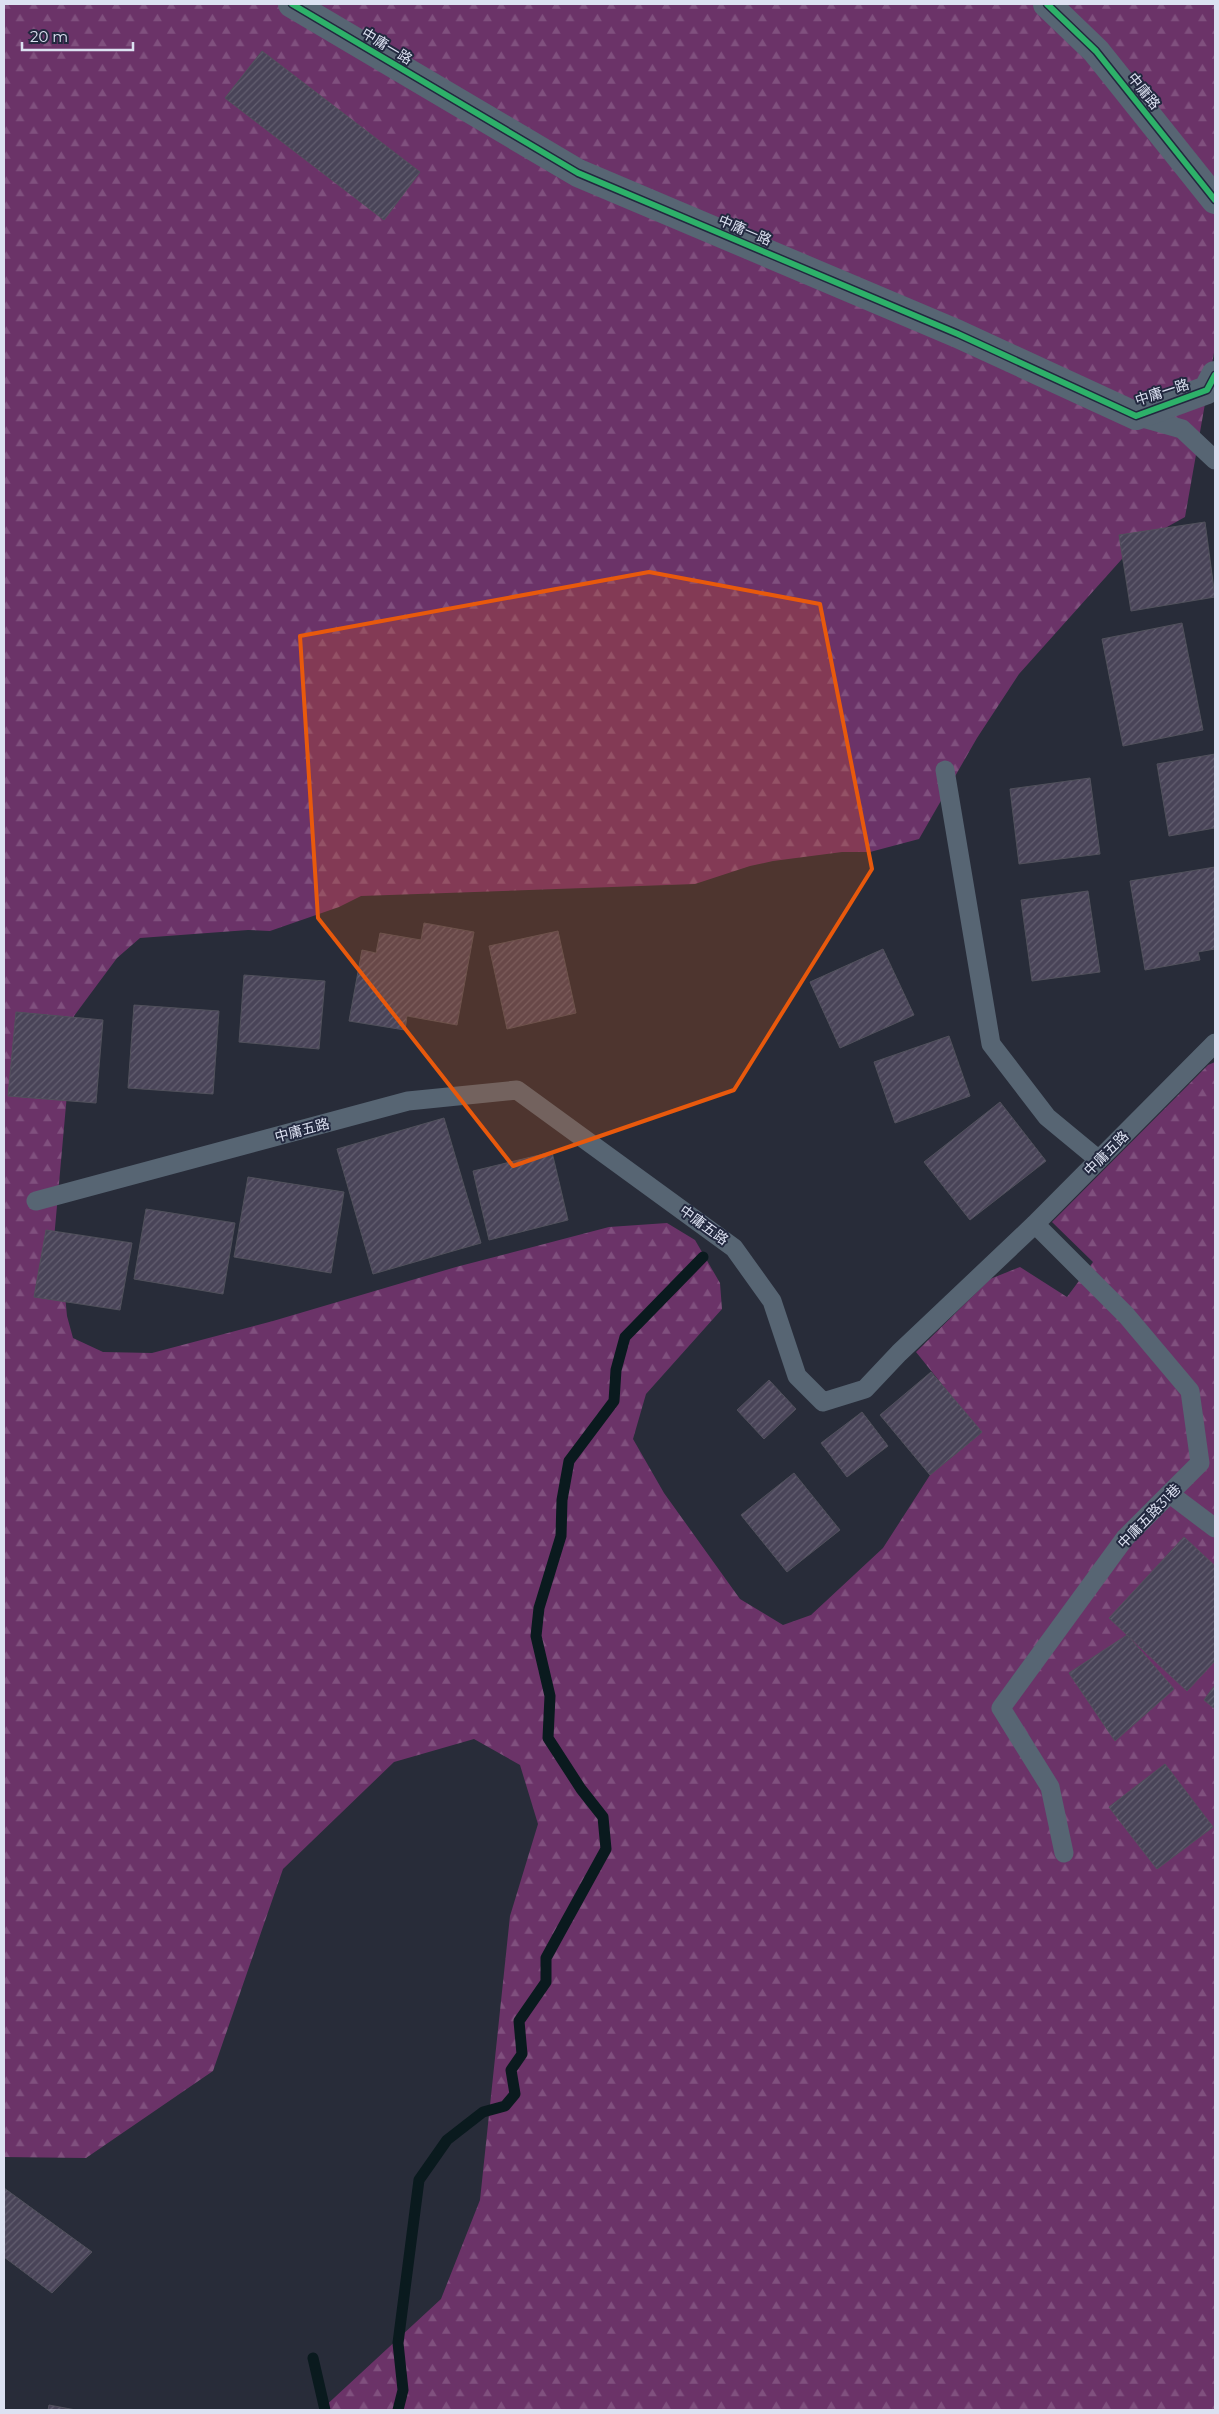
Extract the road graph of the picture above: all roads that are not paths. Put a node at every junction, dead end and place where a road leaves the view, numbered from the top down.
1 (292, 4) edge
2 (1047, 4) edge
3 (1215, 200) edge
4 (1211, 383) edge
5 (1136, 416) junction
6 (1215, 460) edge
7 (945, 770) dead end
8 (1215, 1043) edge
9 (1099, 1160) junction
10 (36, 1202) dead end
11 (1035, 1224) junction
12 (1170, 1494) junction
13 (1215, 1528) edge
14 (1064, 1853) dead end

1 - 5 street, 中庸一路
2 - 3 street, 中庸路
4 - 5 street, 中庸一路
5 - 6 lane
7 - 9 lane
8 - 9 lane, 中庸五路
9 - 11 lane, 中庸五路
10 - 11 lane, 中庸五路
11 - 12 lane, 中庸五路31巷
12 - 13 lane
12 - 14 lane, 中庸五路31巷

